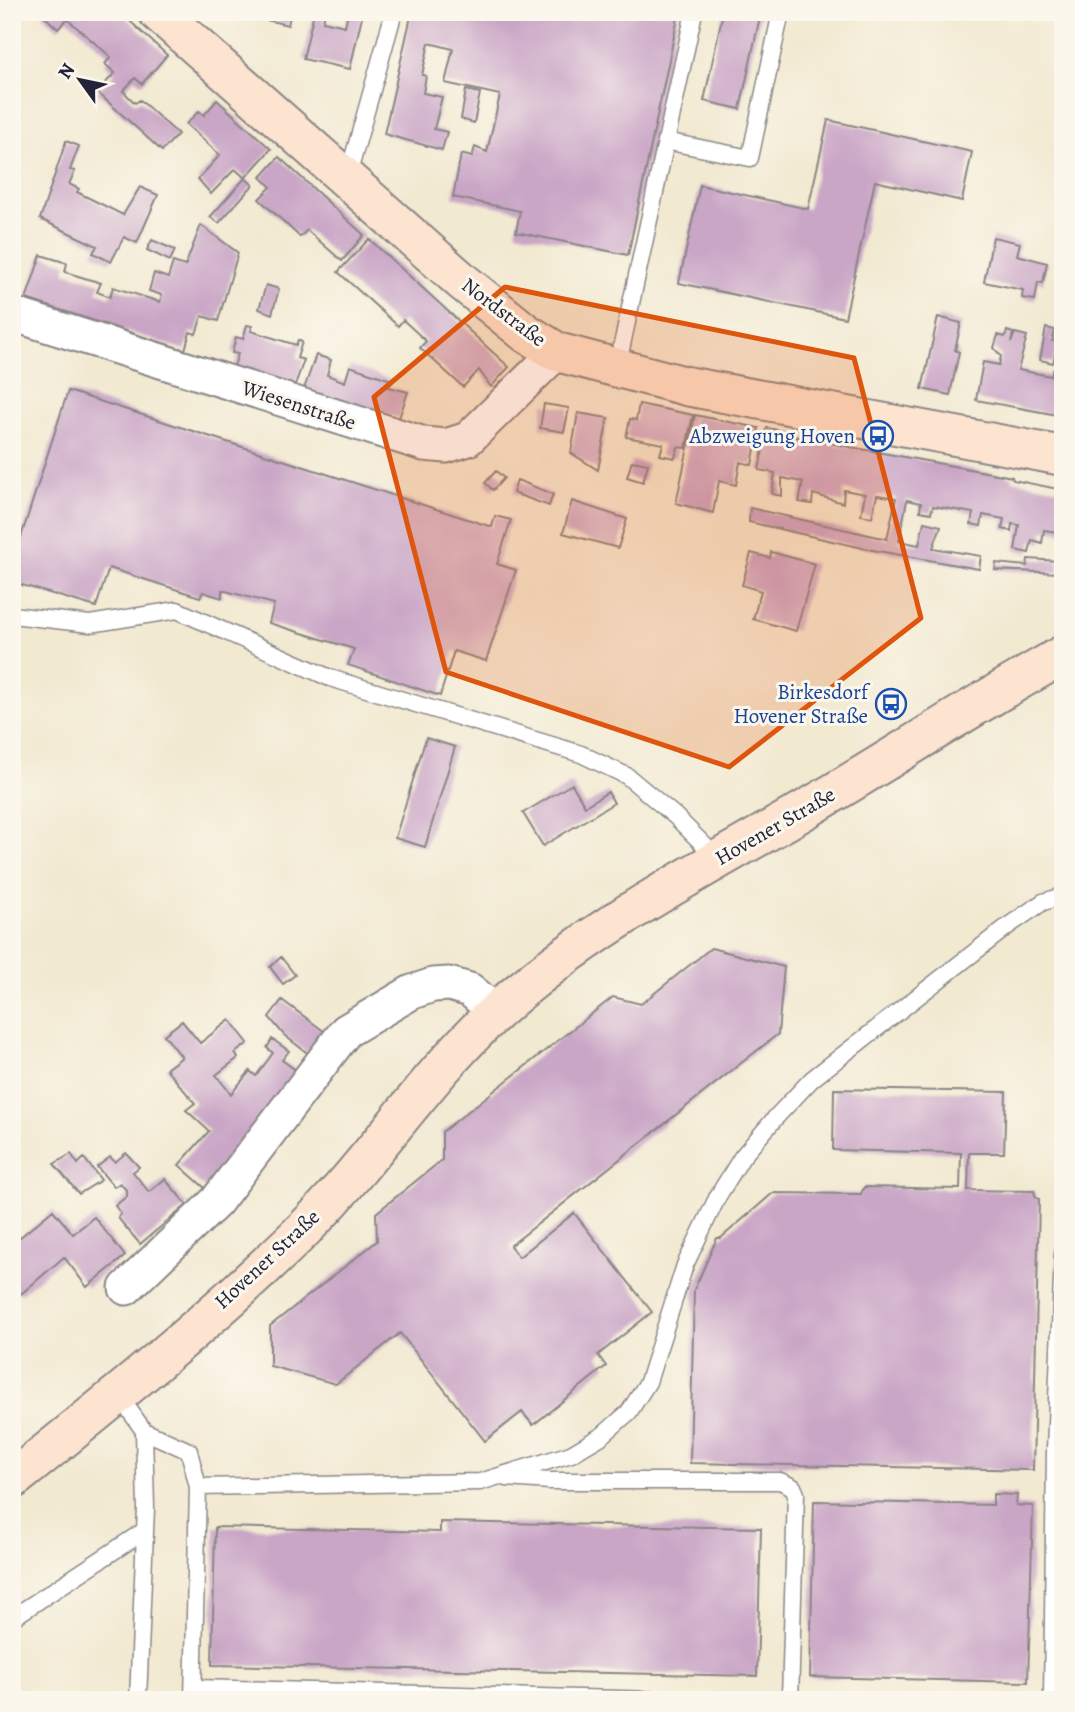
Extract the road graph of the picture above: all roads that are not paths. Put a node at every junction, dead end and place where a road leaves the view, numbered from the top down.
1 (158, 12) edge
2 (394, 12) edge
3 (694, 12) edge
4 (781, 12) edge
5 (665, 141) junction
6 (347, 179) junction
7 (12, 314) edge
8 (557, 352) junction
9 (617, 368) junction
10 (1063, 456) edge
11 (12, 615) edge
12 (1063, 655) edge
13 (718, 859) junction
14 (1063, 896) edge
15 (496, 1012) junction
16 (1063, 1253) edge
17 (126, 1289) dead end
18 (118, 1394) junction
19 (144, 1431) junction
20 (495, 1477) junction
21 (12, 1480) edge
22 (198, 1487) junction
23 (144, 1531) junction
24 (12, 1618) edge
25 (193, 1694) edge
26 (138, 1700) edge
27 (658, 1700) edge
28 (790, 1700) edge
29 (1052, 1700) edge

1 - 6 main road, Nordstraße
2 - 6 lane
3 - 5 lane
4 - 5 lane
5 - 9 lane
6 - 8 main road, Nordstraße
7 - 8 street, Wiesenstraße
8 - 9 main road, Nordstraße
9 - 10 main road, Nordstraße
11 - 13 lane
12 - 13 main road, Hovener Straße
13 - 15 main road, Hovener Straße
14 - 20 lane
15 - 17 street
15 - 18 main road, Hovener Straße
16 - 29 lane
18 - 19 lane
18 - 21 main road, Hovener Straße
19 - 22 lane
19 - 23 lane
20 - 22 lane
20 - 28 lane
22 - 25 lane
23 - 24 lane
23 - 26 lane
25 - 27 lane

